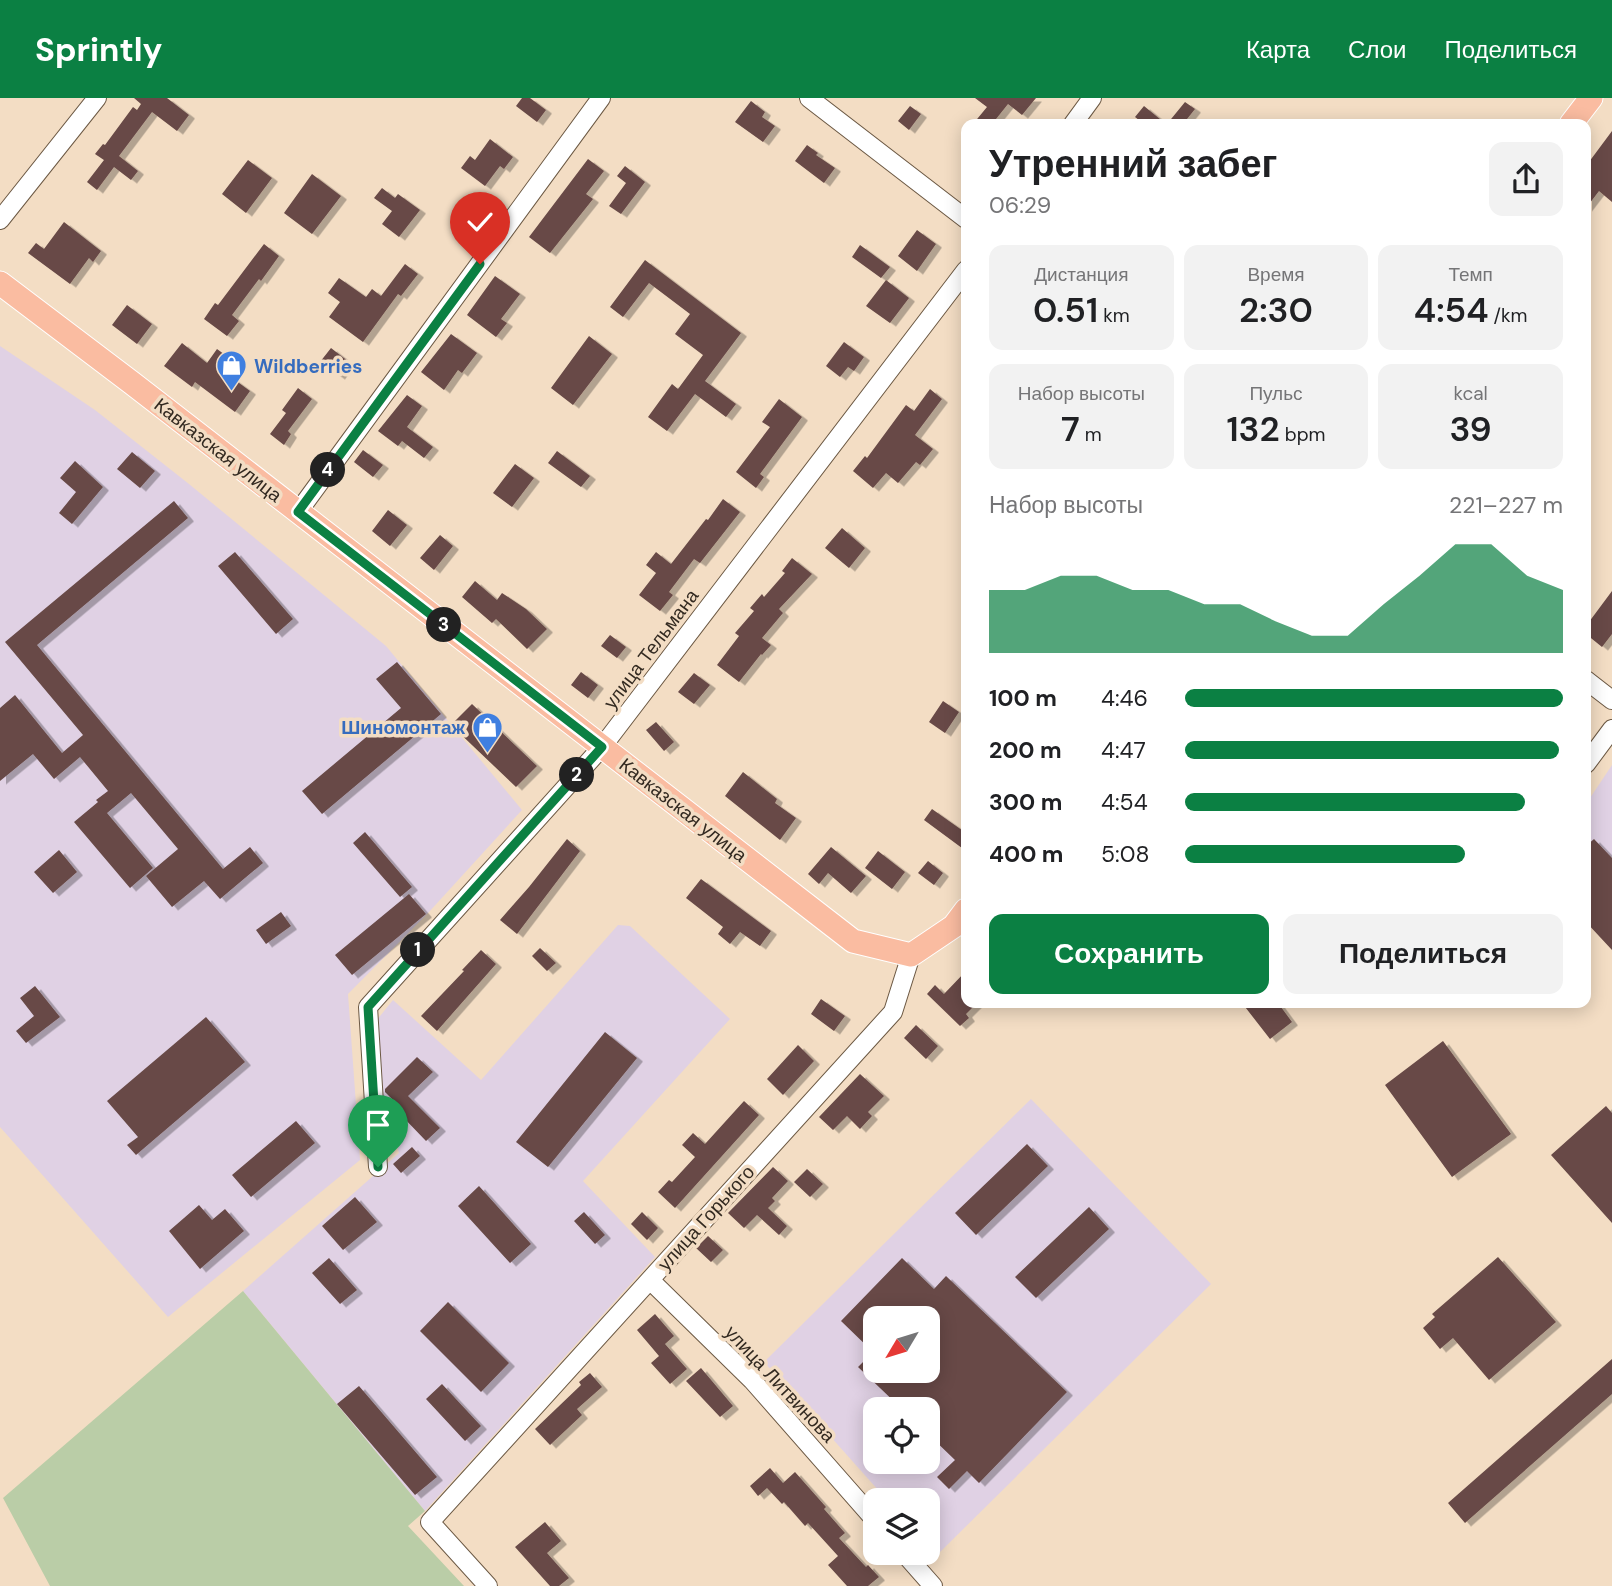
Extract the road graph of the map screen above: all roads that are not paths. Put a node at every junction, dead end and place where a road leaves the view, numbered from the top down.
1 (97, 98) edge
2 (601, 98) edge
3 (809, 98) edge
4 (1092, 98) edge
5 (1591, 98) edge
6 (1077, 119) edge
7 (1575, 119) edge
8 (961, 215) edge
9 (0, 220) edge
10 (961, 277) edge
11 (0, 283) edge
12 (298, 512) junction
13 (1591, 684) edge
14 (1612, 700) edge
15 (1612, 729) edge
16 (602, 747) junction
17 (1591, 757) edge
18 (961, 917) edge
19 (911, 954) junction
20 (378, 1167) dead end
21 (650, 1280) junction
22 (863, 1506) edge
23 (914, 1565) edge
24 (488, 1586) edge
25 (933, 1586) edge

1 - 9 street
2 - 12 street
3 - 8 street
4 - 6 street
5 - 7 main road
10 - 16 street, улица Тельмана
11 - 12 main road, Кавказская улица
12 - 16 main road, Кавказская улица
13 - 14 street
15 - 17 street
16 - 19 main road, Кавказская улица
16 - 20 street, улица Тельмана
18 - 19 main road
19 - 21 street, улица Горького
21 - 22 street, улица Литвинова
21 - 24 street, улица Горького
23 - 25 street

